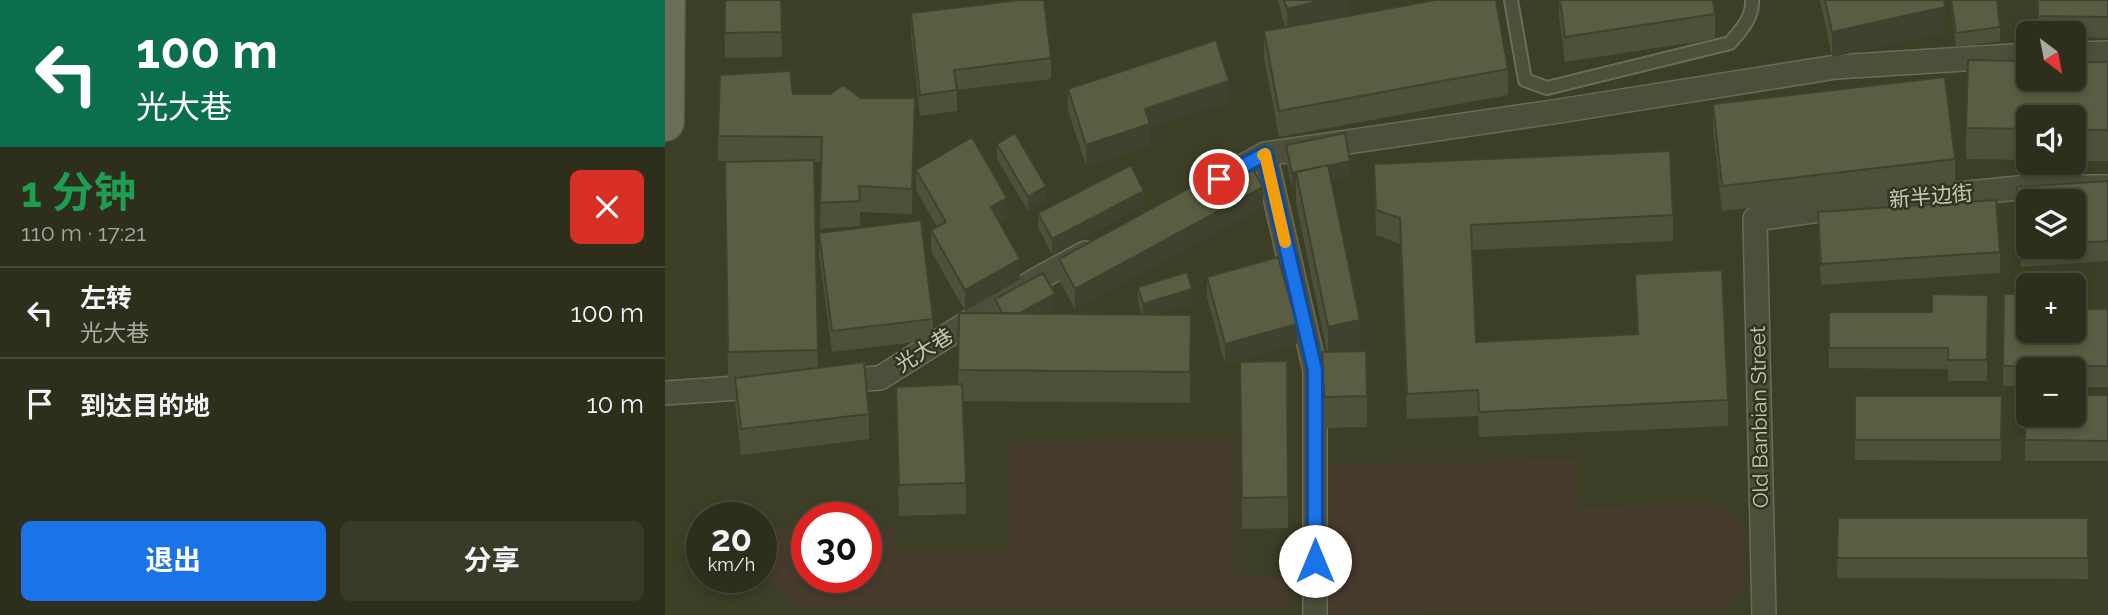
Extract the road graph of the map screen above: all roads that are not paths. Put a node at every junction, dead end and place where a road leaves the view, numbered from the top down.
1 (666, 0) edge
2 (1511, 0) edge
3 (1752, 0) edge
4 (2108, 53) edge
5 (2086, 54) edge
6 (2016, 56) edge
7 (665, 122) edge
8 (1265, 154) junction
9 (1205, 187) edge
10 (2108, 187) edge
11 (1755, 219) joint
12 (1107, 241) edge
13 (813, 383) edge
14 (786, 384) edge
15 (665, 393) edge
16 (1315, 615) edge
17 (1763, 615) edge

1 - 7 main road
2 - 3 lane
4 - 5 street
6 - 8 street
8 - 9 street
8 - 16 street
10 - 11 street, 新半边街
11 - 17 street, Old Banbian Street
12 - 13 street, 光大巷
14 - 15 street

